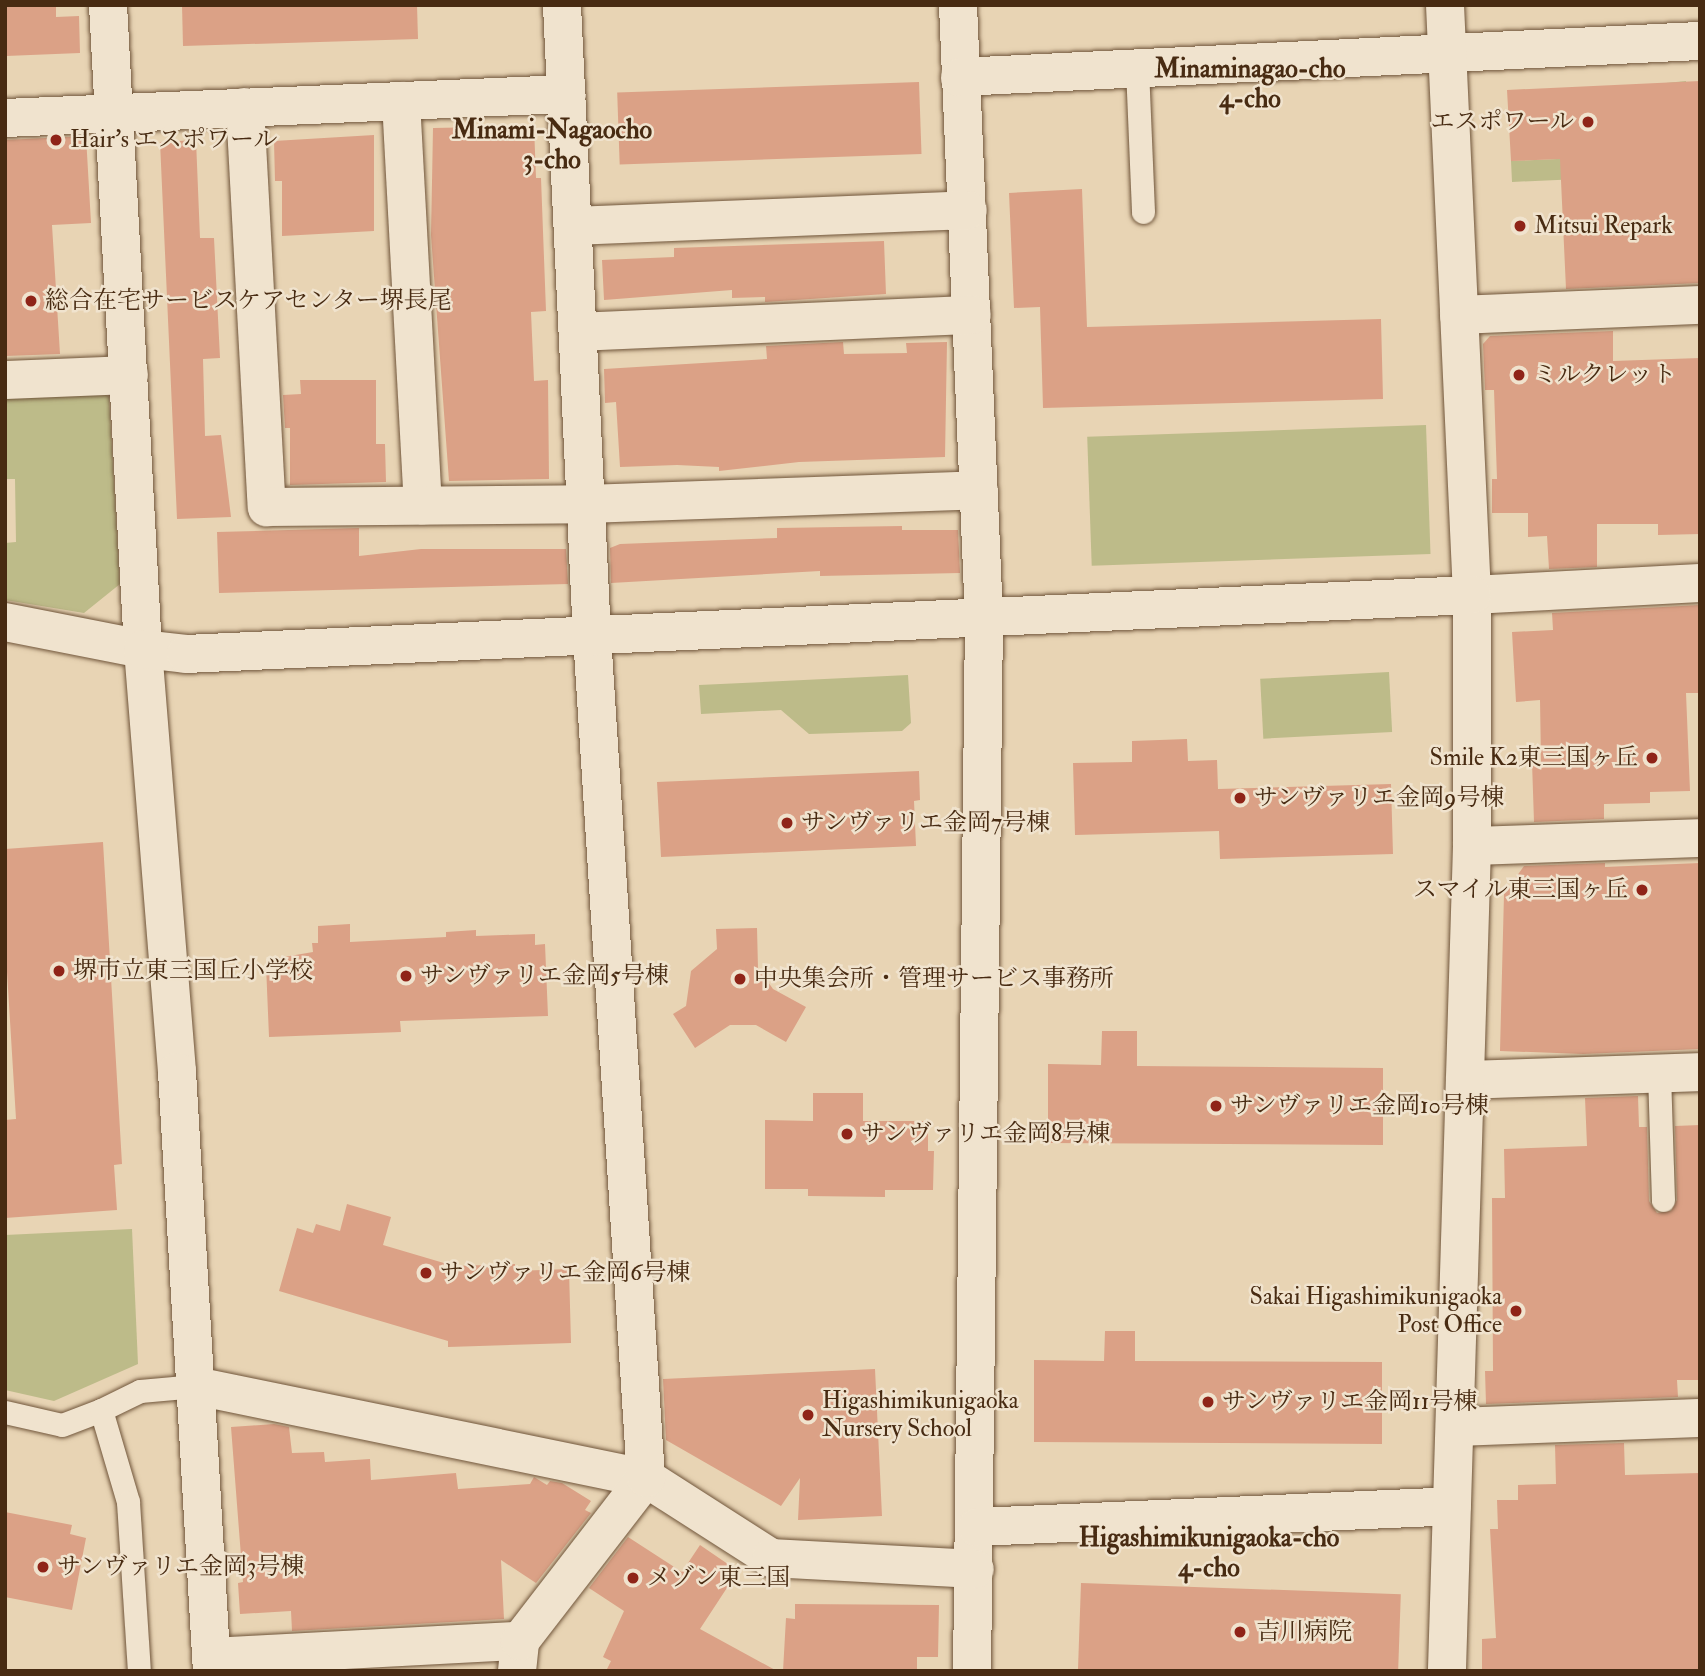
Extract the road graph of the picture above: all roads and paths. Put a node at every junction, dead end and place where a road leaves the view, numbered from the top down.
1 (108, 5) edge
2 (562, 5) edge
3 (958, 5) edge
4 (1445, 5) edge
5 (1700, 41) edge
6 (1447, 53) junction
7 (1137, 68) junction
8 (960, 77) junction
9 (566, 94) junction
10 (401, 101) junction
11 (245, 107) junction
12 (114, 113) junction
13 (5, 118) edge
14 (968, 210) junction
15 (1143, 212) dead end
16 (573, 226) junction
17 (1700, 305) edge
18 (972, 315) junction
19 (1459, 315) junction
20 (578, 332) junction
21 (129, 374) junction
22 (5, 380) edge
23 (979, 491) junction
24 (586, 503) junction
25 (423, 505) junction
26 (1700, 583) edge
27 (1472, 595) junction
28 (984, 618) junction
29 (5, 622) edge
30 (592, 637) junction
31 (143, 649) junction
32 (1700, 838) edge
33 (1472, 846) junction
34 (1700, 1072) edge
35 (1659, 1073) junction
36 (1465, 1080) junction
37 (1663, 1200) dead end
38 (196, 1386) junction
39 (101, 1410) junction
40 (5, 1412) edge
41 (1700, 1418) edge
42 (1455, 1427) junction
43 (646, 1478) junction
44 (1452, 1506) junction
45 (976, 1527) junction
46 (975, 1569) junction
47 (518, 1656) edge
48 (211, 1664) edge
49 (139, 1671) edge
50 (972, 1671) edge
51 (1447, 1671) edge

1 - 12 street
2 - 9 street
3 - 8 street
4 - 6 street
5 - 6 street
6 - 7 street
6 - 19 street
7 - 8 street
7 - 15 lane
8 - 14 street
9 - 10 street
9 - 16 street
10 - 11 street
10 - 25 street
11 - 12 street
11 - 25 street
12 - 13 street
12 - 21 street
14 - 16 street
14 - 18 street
16 - 20 street
17 - 19 street
18 - 20 street
18 - 23 street
19 - 27 street
20 - 24 street
21 - 22 street
21 - 31 street
23 - 24 street
23 - 28 street
24 - 25 street
24 - 30 street
26 - 27 street
27 - 28 street
27 - 33 street
28 - 30 street
28 - 45 street
29 - 31 street
30 - 31 street
30 - 43 street
31 - 38 street
32 - 33 street
33 - 36 street
34 - 35 street
35 - 36 street
35 - 37 lane
36 - 42 street
38 - 39 lane
38 - 43 street
38 - 48 street
39 - 40 lane
39 - 49 lane
41 - 42 street
42 - 44 street
43 - 46 street
43 - 47 street
44 - 45 street
44 - 51 street
45 - 46 street
46 - 50 street
47 - 48 street

